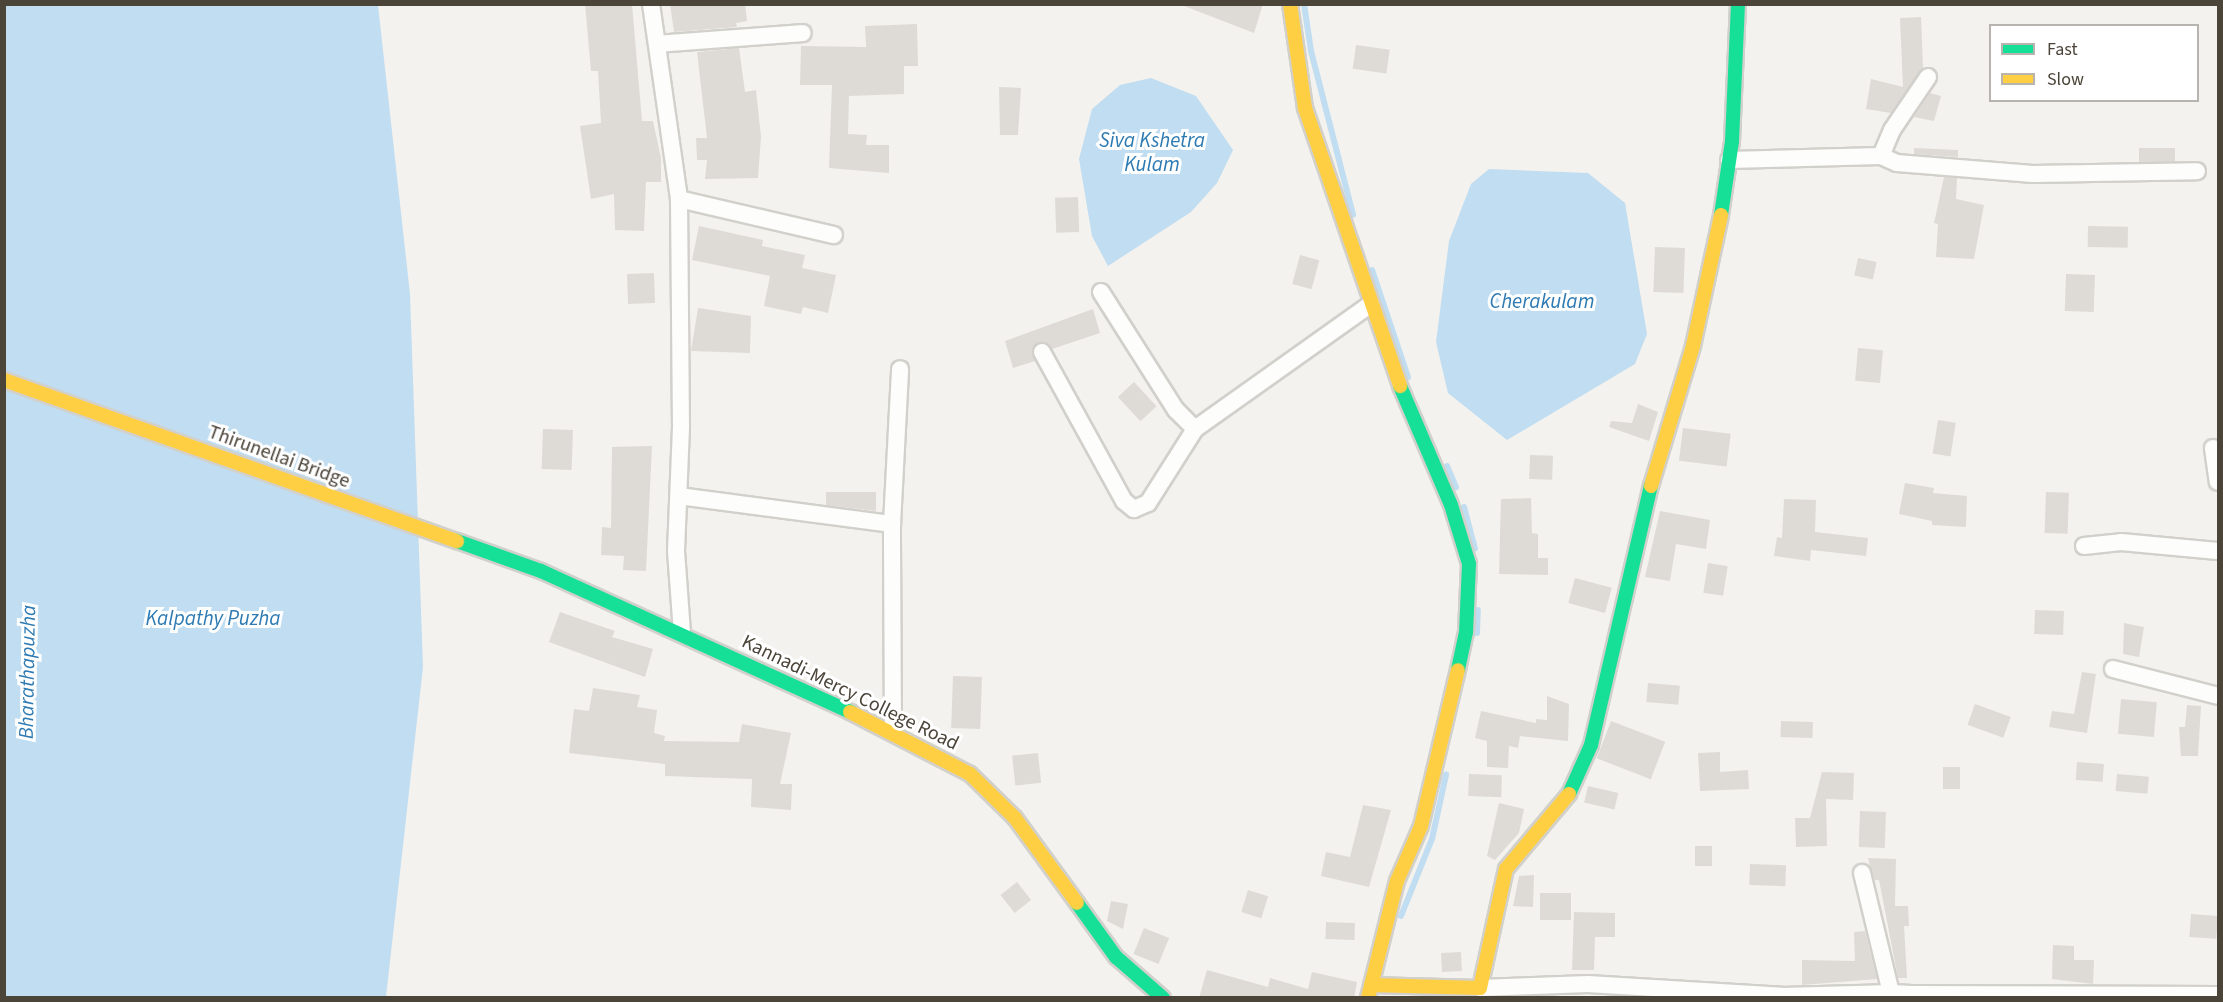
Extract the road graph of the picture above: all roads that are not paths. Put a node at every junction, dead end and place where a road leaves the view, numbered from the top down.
1 (651, 4) edge
2 (1290, 4) edge
3 (1738, 4) edge
4 (803, 33) dead end
5 (657, 44) junction
6 (1928, 77) dead end
7 (1881, 156) junction
8 (1729, 160) junction
9 (2197, 171) dead end
10 (679, 199) junction
11 (834, 235) dead end
12 (1101, 292) dead end
13 (1371, 304) junction
14 (1042, 352) dead end
15 (900, 369) dead end
16 (4, 380) edge
17 (1195, 429) junction
18 (2213, 448) dead end
19 (2218, 482) edge
20 (679, 496) junction
21 (892, 524) junction
22 (2084, 546) dead end
23 (2218, 551) edge
24 (541, 571) joint
25 (682, 632) junction
26 (2113, 669) dead end
27 (2218, 696) edge
28 (893, 732) junction
29 (1862, 873) dead end
30 (1480, 988) junction
31 (1369, 991) edge
32 (1891, 993) junction
33 (2218, 994) edge
34 (1912, 996) edge
35 (2111, 996) edge
36 (1163, 998) edge

1 - 5 street
2 - 13 street
3 - 8 street
4 - 5 street
5 - 10 street
6 - 7 street
7 - 8 street
7 - 9 street
8 - 30 street
10 - 11 street
10 - 20 street
12 - 17 street
13 - 17 street
13 - 31 street
14 - 17 street
15 - 21 street
16 - 24 street, Thirunellai Bridge
18 - 19 street
20 - 21 street
20 - 25 street
21 - 28 street
22 - 23 street
24 - 25 street, Kannadi-Mercy College Road
25 - 28 street, Kannadi-Mercy College Road
26 - 27 street
28 - 36 street, Kannadi-Mercy College Road
29 - 32 street
30 - 31 street
30 - 32 street
32 - 34 street
33 - 35 street
34 - 35 street

